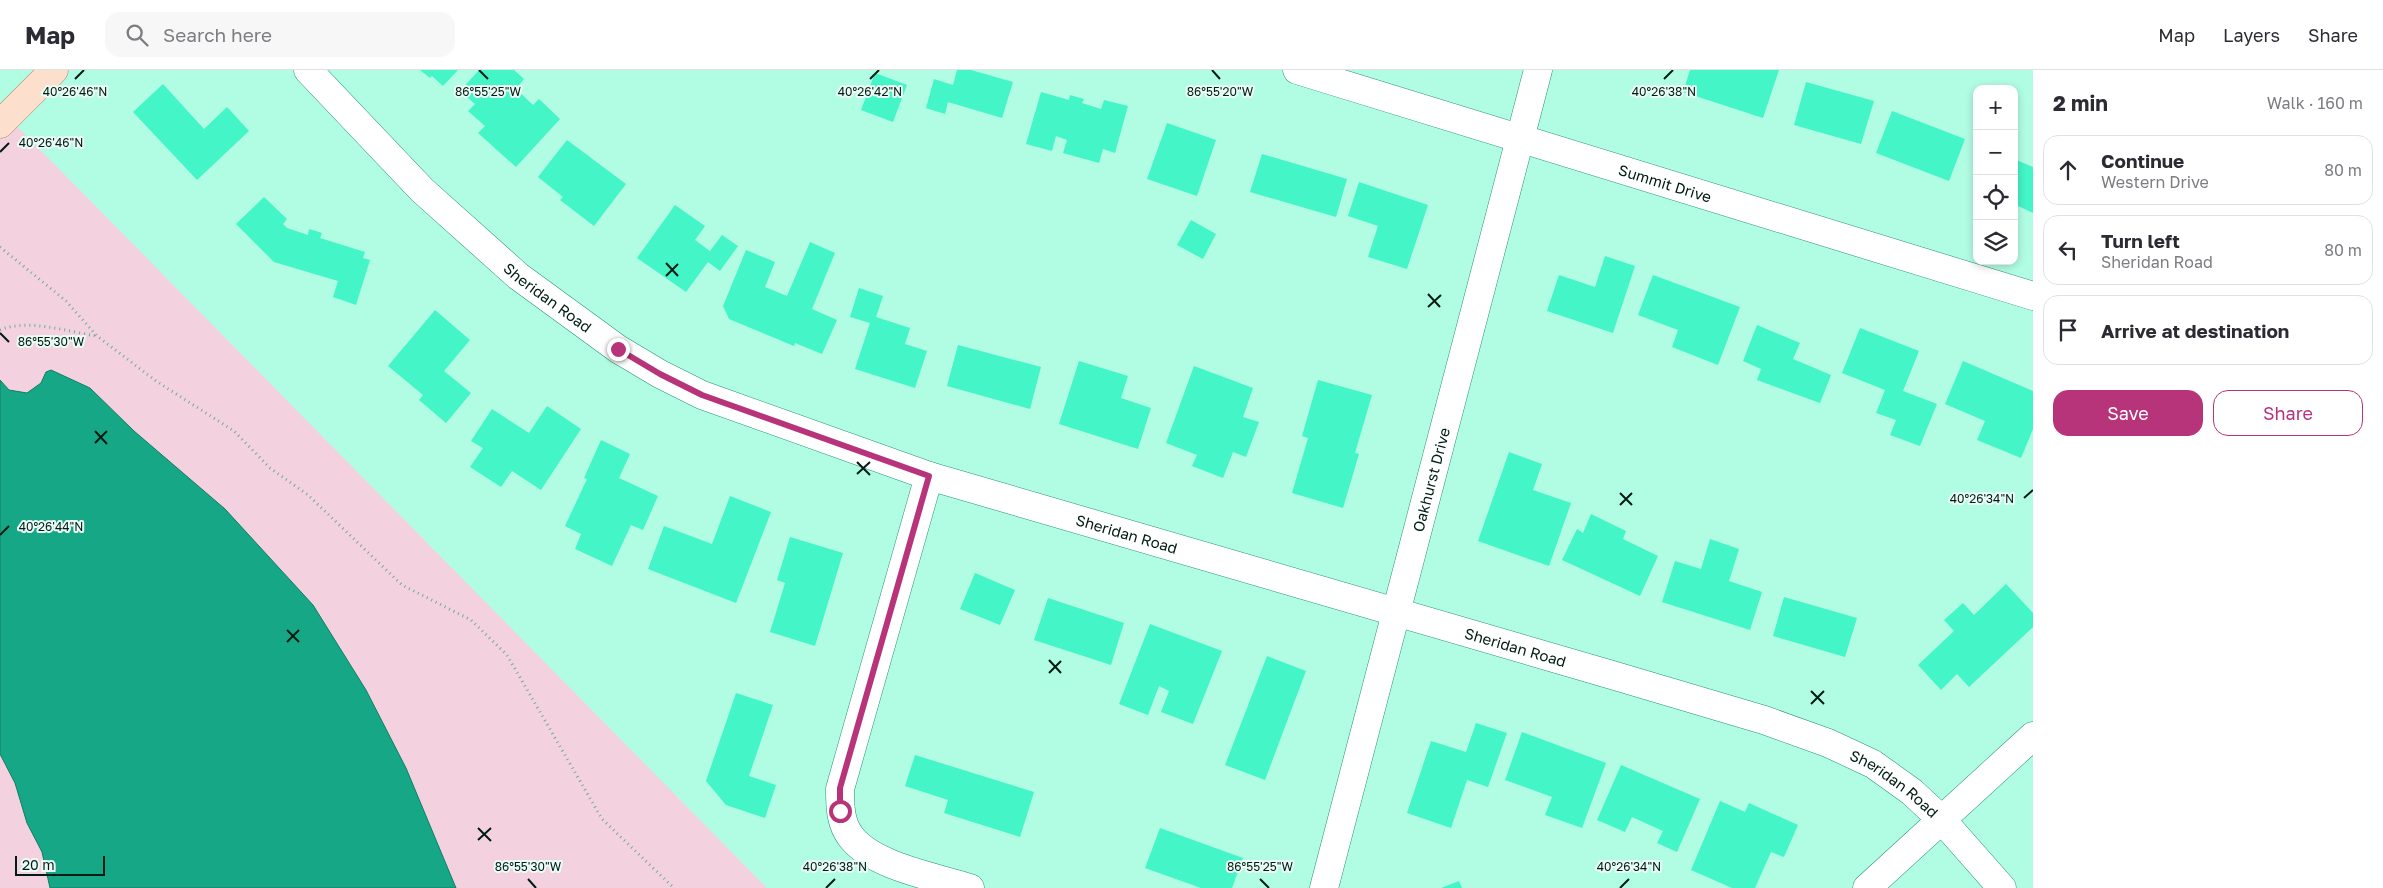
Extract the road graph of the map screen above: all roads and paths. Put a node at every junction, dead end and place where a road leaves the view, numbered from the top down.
1 (54, 70) edge
2 (308, 70) edge
3 (1297, 70) edge
4 (1538, 70) edge
5 (0, 124) edge
6 (1520, 137) junction
7 (0, 246) edge
8 (2033, 296) edge
9 (0, 330) edge
10 (97, 336) junction
11 (929, 476) junction
12 (1398, 614) junction
13 (2033, 736) edge
14 (1942, 820) junction
15 (674, 888) edge
16 (970, 888) edge
17 (1324, 888) edge
18 (1867, 888) edge
19 (2002, 888) edge

1 - 5 main road
2 - 11 street, Sheridan Road
3 - 6 street, Summit Drive
4 - 6 street, Oakhurst Drive
6 - 8 street, Summit Drive
6 - 12 street, Oakhurst Drive
7 - 10 path
9 - 10 path
10 - 15 path
11 - 12 street, Sheridan Road
11 - 16 street
12 - 14 street, Sheridan Road
12 - 17 street, Oakhurst Drive
13 - 14 street
14 - 18 street
14 - 19 street, Sheridan Road

